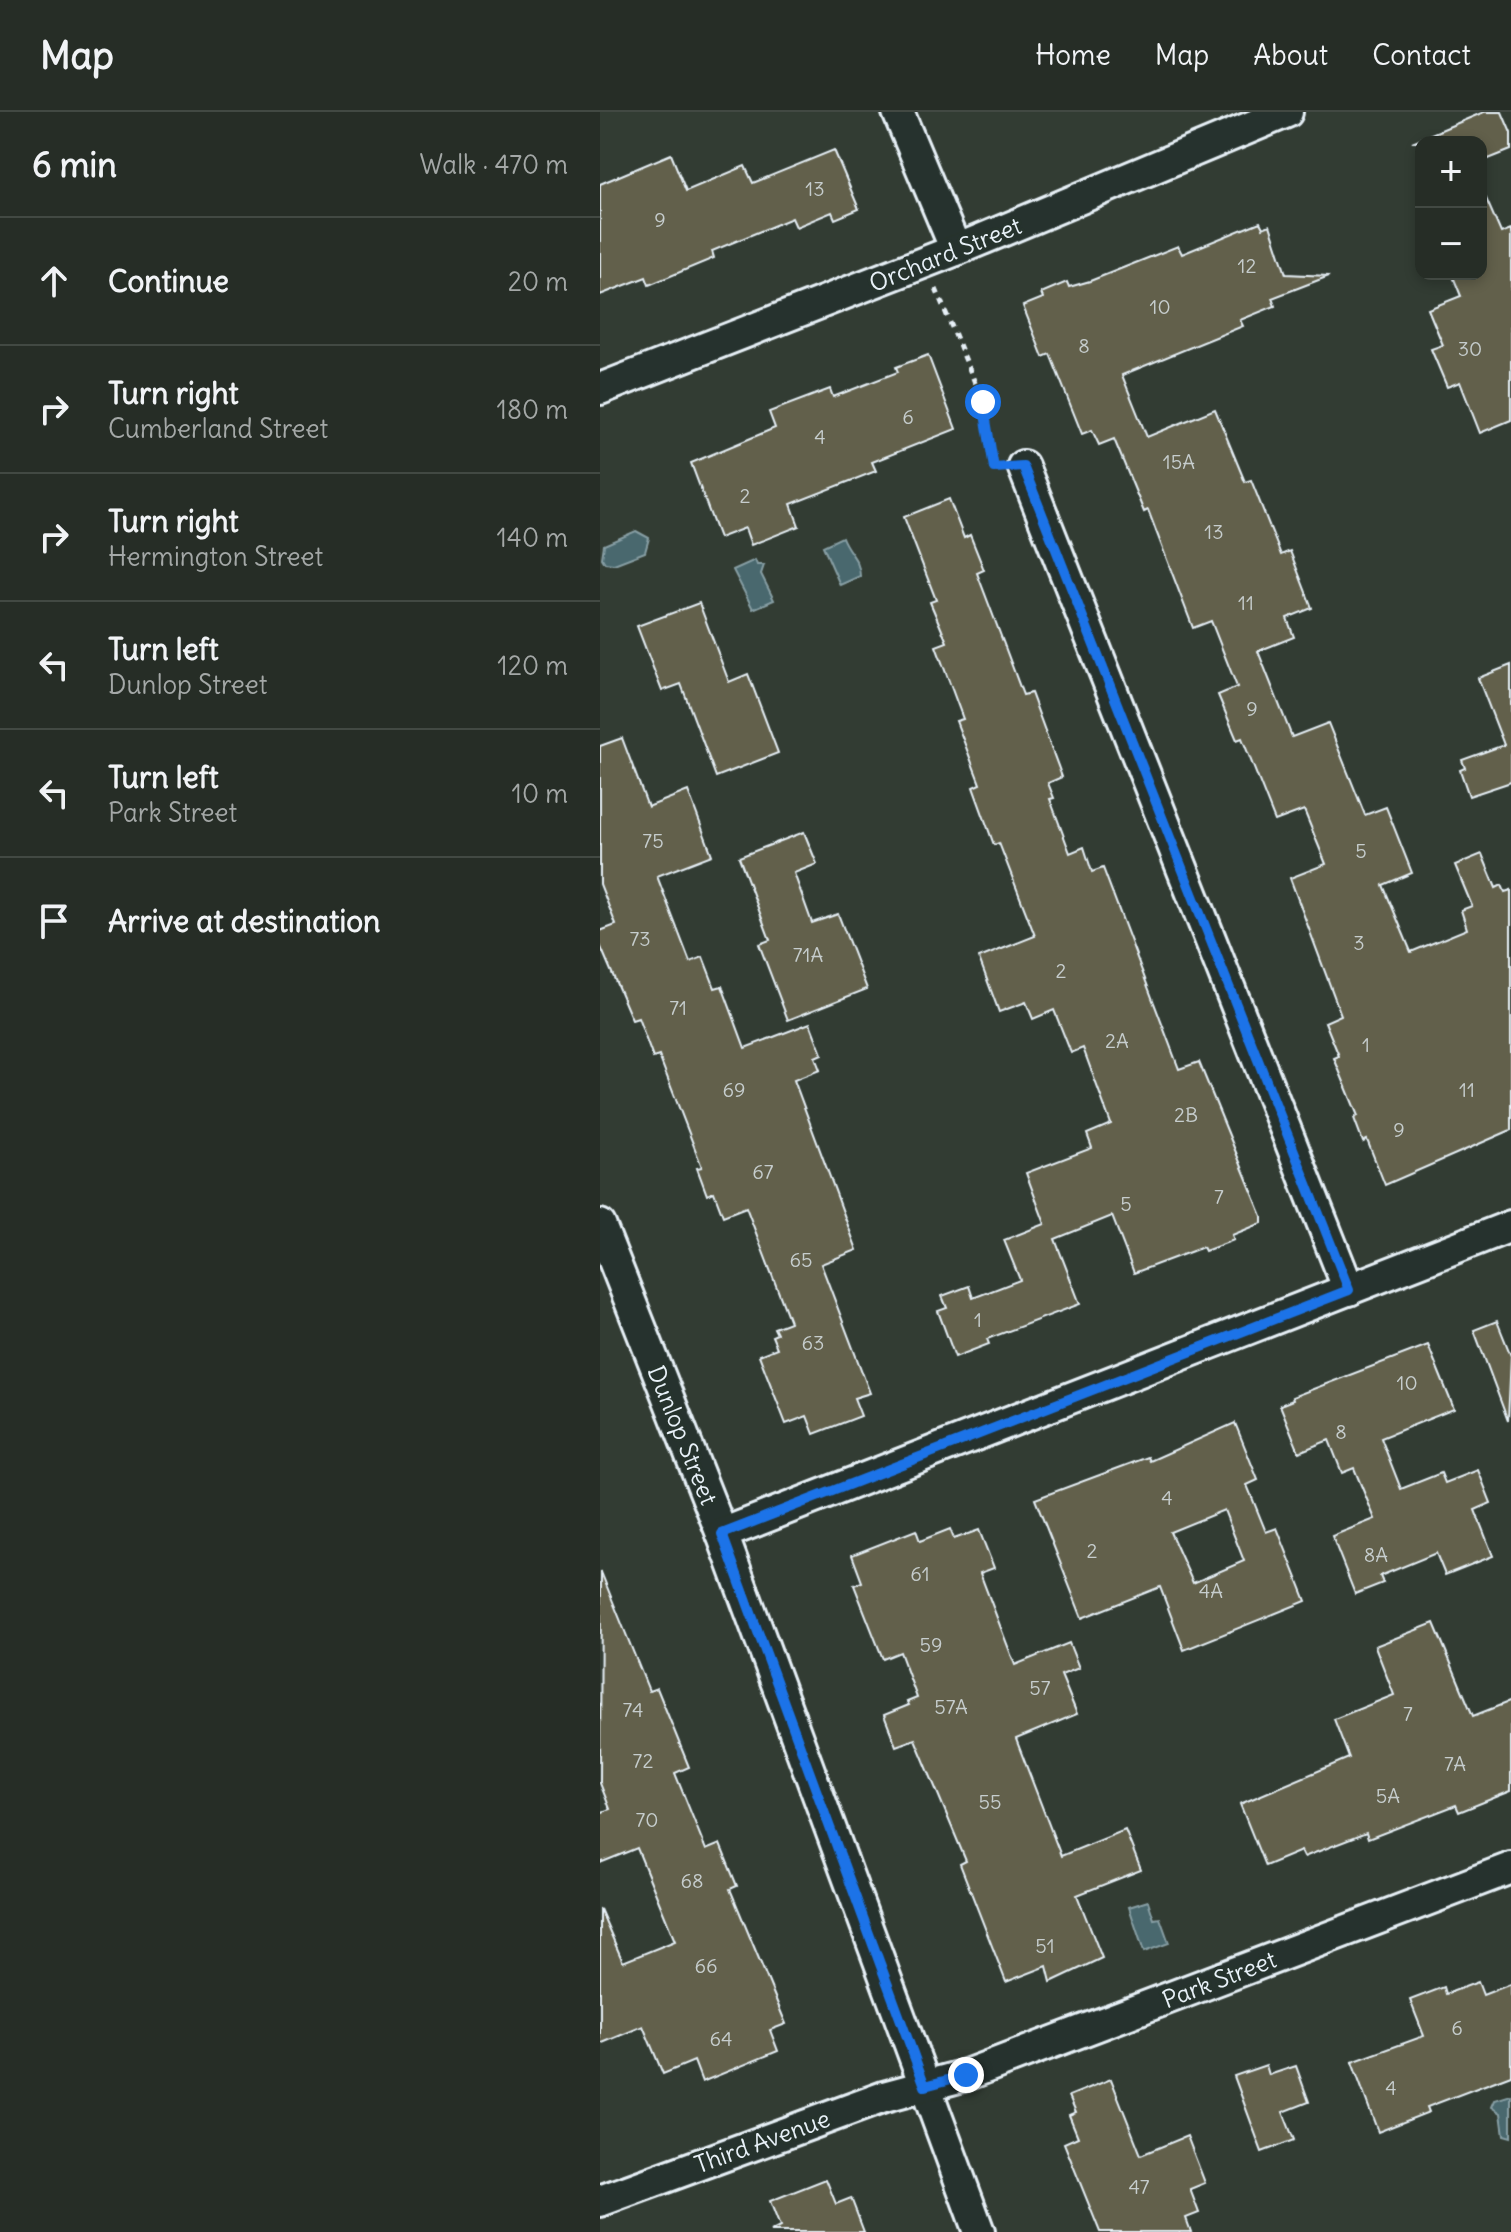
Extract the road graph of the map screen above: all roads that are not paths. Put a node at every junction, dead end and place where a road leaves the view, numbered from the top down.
1 (898, 112) edge
2 (1287, 112) edge
3 (956, 250) junction
4 (600, 389) edge
5 (1023, 466) road end
6 (600, 1225) edge
7 (1511, 1226) edge
8 (1349, 1290) junction
9 (722, 1534) junction
10 (1511, 1868) edge
11 (925, 2086) junction
12 (600, 2201) edge
13 (979, 2232) edge

1 - 3 street
2 - 3 street, Orchard Street
3 - 4 street, Orchard Street
5 - 8 street
6 - 9 street, Dunlop Street
7 - 8 street
8 - 9 street
9 - 11 street, Dunlop Street
10 - 11 street, Park Street
11 - 12 street, Third Avenue
11 - 13 street, Dunlop Street

